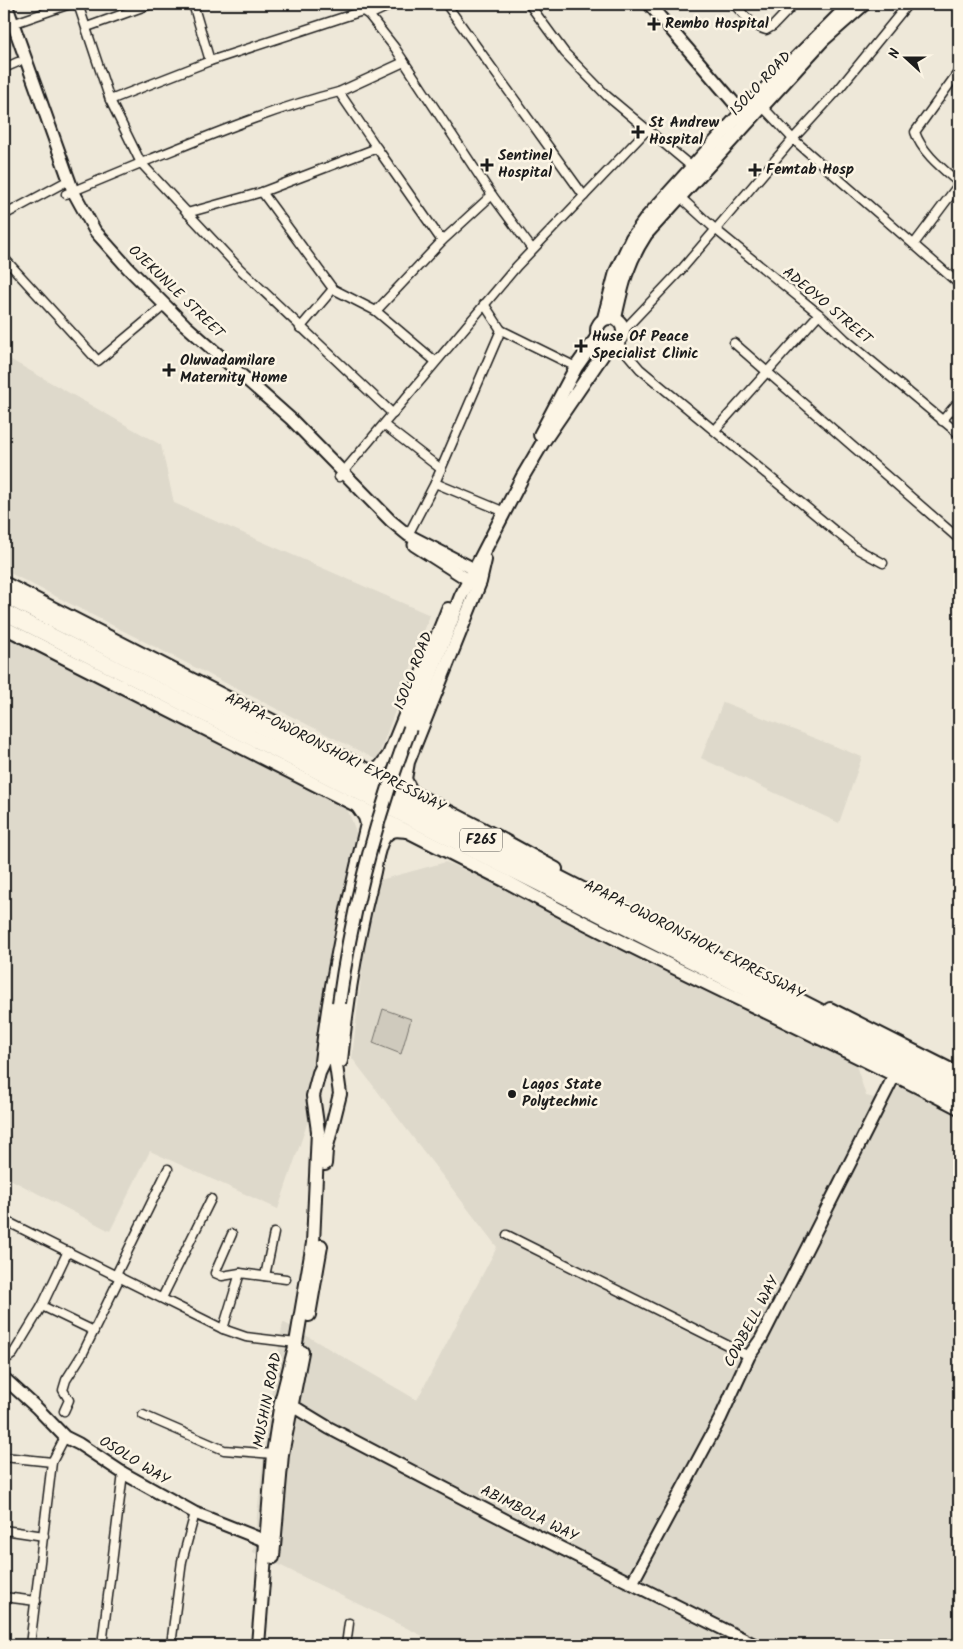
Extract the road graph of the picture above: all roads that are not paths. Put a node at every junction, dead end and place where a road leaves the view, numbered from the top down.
1 (6, 4) edge
2 (70, 4) edge
3 (78, 4) edge
4 (151, 4) edge
5 (193, 4) edge
6 (393, 4) edge
7 (446, 4) edge
8 (529, 4) edge
9 (649, 4) edge
10 (734, 4) edge
11 (794, 4) edge
12 (850, 4) edge
13 (864, 4) edge
14 (908, 4) edge
15 (364, 10) edge
16 (8, 22) edge
17 (87, 27) junction
18 (210, 61) junction
19 (18, 62) junction
20 (404, 62) junction
21 (4, 68) edge
22 (959, 71) edge
23 (339, 92) junction
24 (110, 100) junction
25 (759, 103) junction
26 (745, 116) junction
27 (647, 130) junction
28 (793, 139) junction
29 (377, 148) junction
30 (141, 163) junction
31 (692, 167) junction
32 (959, 184) edge
33 (67, 187) junction
34 (262, 192) junction
35 (492, 195) junction
36 (584, 196) junction
37 (679, 196) junction
38 (188, 213) junction
39 (4, 215) edge
40 (715, 229) junction
41 (442, 240) junction
42 (914, 244) junction
43 (532, 249) junction
44 (4, 258) edge
45 (959, 284) edge
46 (333, 289) junction
47 (484, 304) junction
48 (162, 307) junction
49 (376, 311) junction
50 (819, 314) junction
51 (610, 318) junction
52 (300, 328) junction
53 (501, 330) junction
54 (624, 330) junction
55 (598, 336) junction
56 (614, 343) junction
57 (734, 343) dead end
58 (435, 361) junction
59 (576, 367) junction
60 (768, 373) junction
61 (959, 401) edge
62 (393, 414) junction
63 (942, 421) junction
64 (384, 425) junction
65 (715, 430) junction
66 (959, 434) edge
67 (441, 469) junction
68 (341, 474) junction
69 (435, 483) junction
70 (500, 510) junction
71 (408, 535) junction
72 (959, 539) edge
73 (488, 546) junction
74 (883, 563) dead end
75 (467, 572) junction
76 (4, 583) edge
77 (4, 595) edge
78 (461, 596) junction
79 (4, 612) edge
80 (4, 627) edge
81 (371, 772) junction
82 (411, 791) junction
83 (358, 807) junction
84 (406, 831) junction
85 (333, 1044) junction
86 (895, 1074) junction
87 (959, 1074) edge
88 (318, 1077) junction
89 (339, 1079) junction
90 (959, 1083) edge
91 (959, 1096) edge
92 (959, 1108) edge
93 (336, 1114) junction
94 (315, 1115) junction
95 (321, 1165) junction
96 (168, 1169) dead end
97 (211, 1199) dead end
98 (4, 1220) edge
99 (274, 1233) dead end
100 (232, 1234) dead end
101 (507, 1235) dead end
102 (68, 1251) junction
103 (240, 1273) junction
104 (118, 1276) junction
105 (265, 1276) junction
106 (286, 1279) dead end
107 (162, 1298) junction
108 (42, 1306) junction
109 (223, 1329) junction
110 (94, 1331) junction
111 (296, 1343) junction
112 (4, 1352) edge
113 (749, 1356) junction
114 (4, 1378) edge
115 (291, 1405) junction
116 (64, 1411) dead end
117 (142, 1415) dead end
118 (65, 1436) junction
119 (273, 1454) junction
120 (4, 1457) edge
121 (52, 1462) junction
122 (123, 1473) junction
123 (194, 1513) junction
124 (4, 1530) edge
125 (44, 1536) junction
126 (266, 1541) junction
127 (632, 1583) junction
128 (4, 1597) edge
129 (36, 1601) junction
130 (349, 1623) dead end
131 (30, 1645) edge
132 (102, 1645) edge
133 (172, 1645) edge
134 (258, 1645) edge
135 (266, 1645) edge
136 (346, 1645) edge
137 (755, 1645) edge

1 - 16 street, OJEKUNLE STREET
2 - 16 street
3 - 17 street
4 - 17 street
5 - 18 street
6 - 15 street
7 - 36 street
8 - 27 street
9 - 26 street
10 - 11 street
12 - 25 main road, ISOLO ROAD
13 - 25 main road, ISOLO ROAD
14 - 28 street
15 - 18 street
15 - 20 street
16 - 19 street, OJEKUNLE STREET
16 - 33 street, OJEKUNLE STREET
17 - 24 street
18 - 24 street
19 - 21 street
19 - 33 street, OJEKUNLE STREET
20 - 23 street
20 - 35 street
22 - 32 street
23 - 29 street
23 - 30 street
24 - 30 street
25 - 26 main road, ISOLO ROAD
25 - 28 street
26 - 31 main road, ISOLO ROAD
26 - 37 main road, ISOLO ROAD
27 - 31 street
27 - 36 street
28 - 40 street
28 - 42 street
29 - 34 street
29 - 41 street
30 - 33 street
30 - 38 street
31 - 51 main road, ISOLO ROAD
32 - 42 street
33 - 39 street
33 - 48 street, OJEKUNLE STREET
34 - 38 street
34 - 46 street
35 - 41 street
35 - 43 street
36 - 43 street
37 - 40 street, ADEOYO STREET
37 - 51 main road, ISOLO ROAD
38 - 52 street
40 - 50 street, ADEOYO STREET
40 - 54 street
41 - 49 street
42 - 45 street
43 - 47 street
44 - 48 street
46 - 49 street
46 - 52 street
47 - 53 street
47 - 58 street
48 - 68 street, OJEKUNLE STREET
49 - 58 street
50 - 60 street
50 - 63 street, ADEOYO STREET
51 - 54 main road
51 - 55 main road
52 - 62 street
53 - 59 street
53 - 67 street
54 - 56 main road
55 - 56 main road
55 - 59 main road
56 - 65 street
56 - 73 main road, ISOLO ROAD
57 - 60 street
58 - 62 street
59 - 70 main road
60 - 65 street
60 - 72 street
61 - 63 street
62 - 64 street
63 - 66 street, ADEOYO STREET
64 - 67 street
64 - 68 street
65 - 74 street
67 - 69 street
68 - 71 street, OJEKUNLE STREET
68 - 75 street, OJEKUNLE STREET
69 - 70 street
69 - 71 street
70 - 75 main road
71 - 75 street, OJEKUNLE STREET
73 - 78 main road, ISOLO ROAD
73 - 82 main road
75 - 78 main road
75 - 81 main road
76 - 81 main road, APAPA-OWORONSHOKI EXPRESSWAY
77 - 90 highway, APAPA-OWORONSHOKI EXPRESSWAY / F265
78 - 85 main road, ISOLO ROAD, bridge
79 - 91 highway, APAPA-OWORONSHOKI EXPRESSWAY / F265
80 - 83 main road, APAPA-OWORONSHOKI EXPRESSWAY
81 - 82 main road, APAPA-OWORONSHOKI EXPRESSWAY
82 - 87 main road, APAPA-OWORONSHOKI EXPRESSWAY
83 - 84 main road, APAPA-OWORONSHOKI EXPRESSWAY
83 - 88 main road
84 - 86 main road, APAPA-OWORONSHOKI EXPRESSWAY
84 - 89 main road
85 - 88 main road
85 - 89 main road
86 - 92 main road, APAPA-OWORONSHOKI EXPRESSWAY
86 - 113 street, COWBELL WAY
88 - 89 main road
88 - 94 main road
89 - 93 main road
93 - 94 main road
93 - 95 main road
94 - 95 main road
95 - 111 main road, MUSHIN ROAD
95 - 115 main road, MUSHIN ROAD
96 - 104 street
97 - 107 street
98 - 102 street
99 - 105 street
100 - 103 street
101 - 113 street
102 - 104 street
102 - 108 street
103 - 105 street
103 - 109 street
104 - 107 street
104 - 110 street
105 - 106 street
107 - 109 street
108 - 110 street
108 - 112 street
109 - 111 street
110 - 116 street
111 - 119 main road, MUSHIN ROAD
113 - 127 street, COWBELL WAY
114 - 118 street, OSOLO WAY
115 - 127 street, ABIMBOLA WAY
115 - 135 main road, MUSHIN ROAD
117 - 119 street
118 - 121 street
118 - 122 street, OSOLO WAY
119 - 126 main road, MUSHIN ROAD
120 - 121 street
121 - 125 street
122 - 123 street, OSOLO WAY
122 - 132 street
123 - 126 street, OSOLO WAY
123 - 133 street
124 - 125 street
125 - 129 street
126 - 134 main road, MUSHIN ROAD
127 - 137 street, ABIMBOLA WAY
128 - 129 street
129 - 131 street
130 - 136 street

